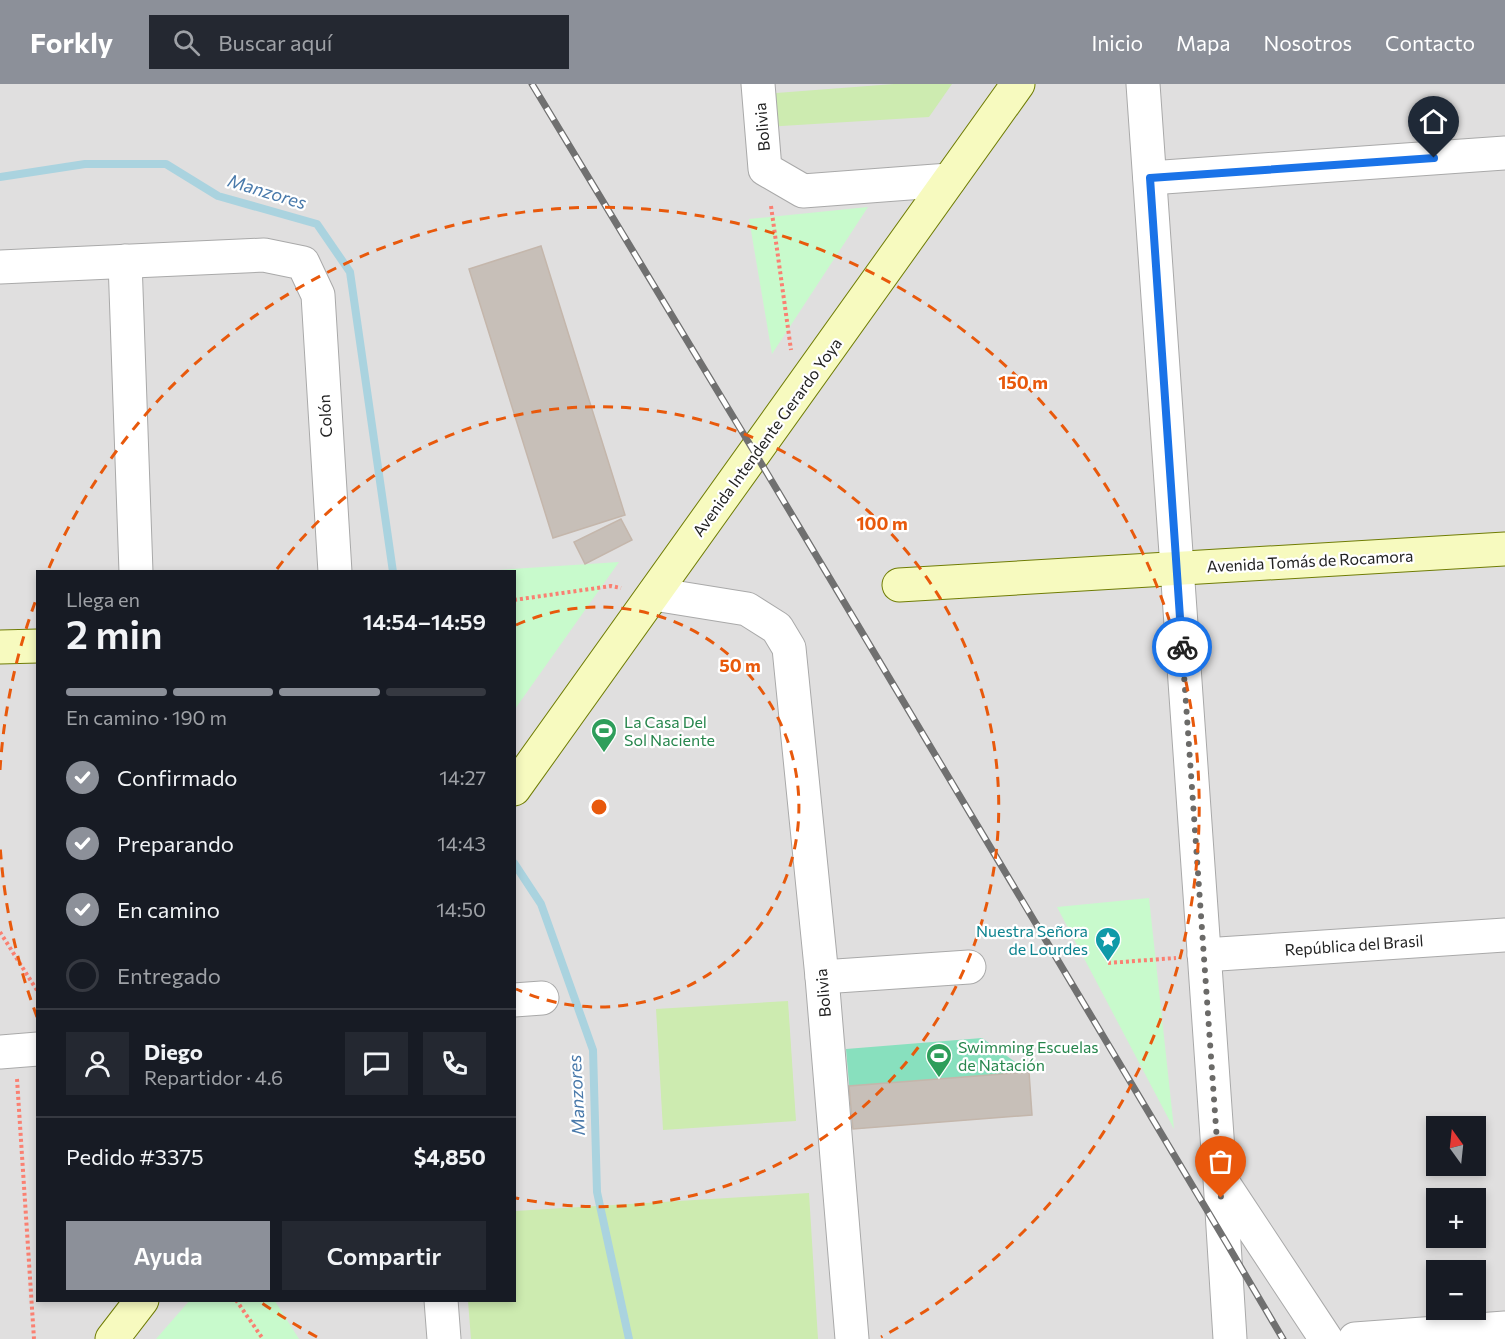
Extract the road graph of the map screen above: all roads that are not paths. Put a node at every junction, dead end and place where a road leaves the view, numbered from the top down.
1 (758, 84) edge
2 (1018, 84) edge
3 (1143, 84) edge
4 (1505, 153) edge
5 (1150, 178) junction
6 (949, 180) junction
7 (125, 261) junction
8 (0, 267) edge
9 (1505, 549) edge
10 (1177, 569) junction
11 (136, 570) edge
12 (335, 570) edge
13 (899, 585) dead end
14 (654, 594) junction
15 (36, 646) edge
16 (0, 647) edge
17 (516, 786) edge
18 (1505, 934) edge
19 (1204, 956) junction
20 (969, 967) dead end
21 (822, 977) junction
22 (1220, 1179) junction
23 (140, 1302) edge
24 (441, 1302) edge
25 (1505, 1328) edge
26 (112, 1339) edge
27 (444, 1339) edge
28 (852, 1339) edge
29 (1230, 1339) edge
30 (1326, 1339) edge
31 (1355, 1339) edge

1 - 6 street, Bolivia
2 - 6 main road, Avenida Intendente Gerardo Yoya
3 - 5 street
4 - 5 street
5 - 10 street
6 - 14 main road, Avenida Intendente Gerardo Yoya
7 - 8 street
7 - 11 street
7 - 12 street, Colón
9 - 10 main road, Avenida Tomás de Rocamora
10 - 13 main road, Avenida Tomás de Rocamora
10 - 19 street
14 - 17 main road, Avenida Intendente Gerardo Yoya
14 - 21 street, Bolivia
15 - 16 main road
18 - 19 street, República del Brasil
19 - 22 street
20 - 21 street
21 - 28 street, Bolivia
22 - 29 street
22 - 30 street
23 - 26 main road
24 - 27 street
25 - 31 street

